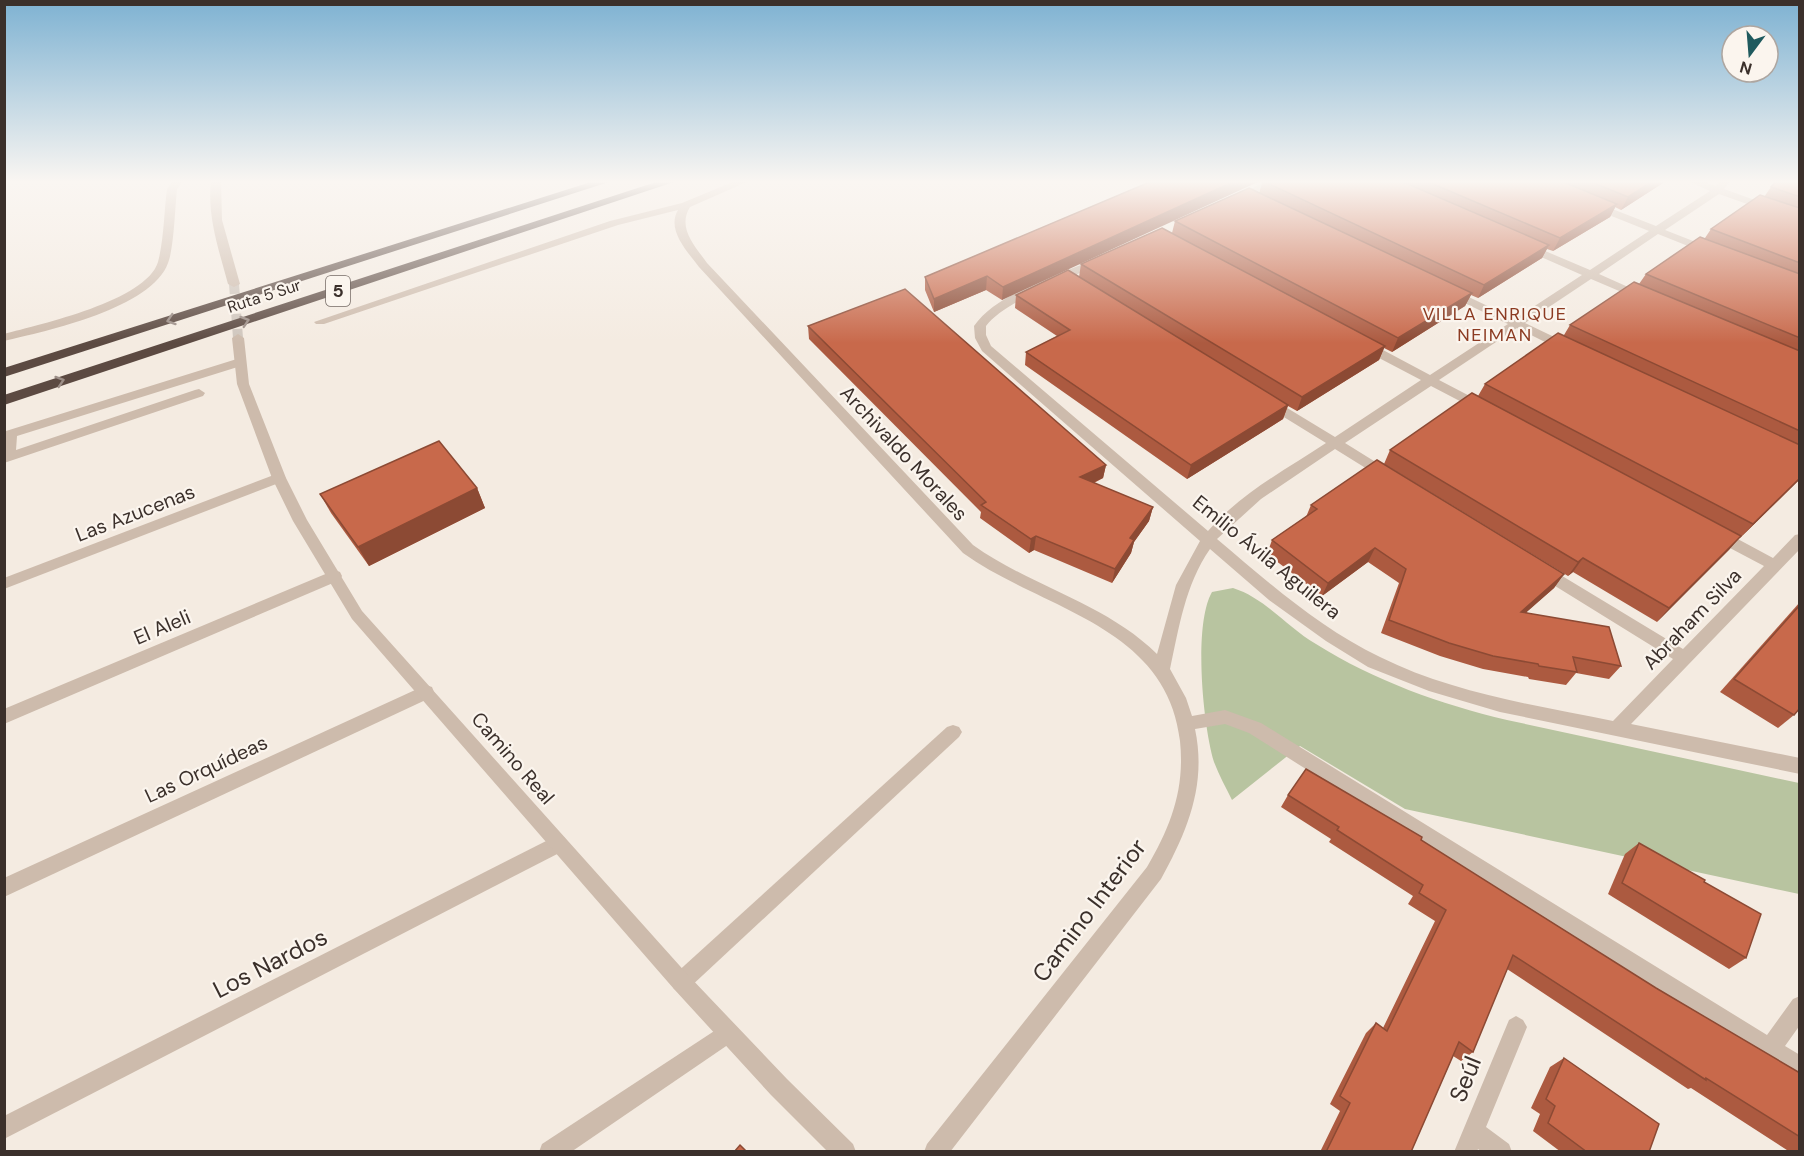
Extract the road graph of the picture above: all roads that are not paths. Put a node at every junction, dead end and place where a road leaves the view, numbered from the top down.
1 (166, 235) edge
2 (222, 235) edge
3 (440, 235) edge
4 (510, 235) edge
5 (579, 235) edge
6 (682, 235) edge
7 (1649, 235) edge
8 (1670, 235) edge
9 (1515, 242) edge
10 (1723, 256) edge
11 (1107, 257) edge
12 (1590, 274) junction
13 (234, 284) tunnel mouth
14 (1440, 287) edge
15 (1656, 303) edge
16 (320, 322) dead end
17 (1516, 323) junction
18 (4, 338) edge
19 (238, 338) tunnel mouth
20 (1357, 340) edge
21 (1579, 353) edge
22 (240, 362) junction
23 (4, 373) edge
24 (1430, 380) junction
25 (199, 393) dead end
26 (1255, 393) edge
27 (4, 400) edge
28 (1492, 414) edge
29 (1335, 442) junction
30 (6, 459) edge
31 (279, 478) junction
32 (1395, 480) edge
33 (1701, 526) edge
34 (1800, 539) edge
35 (1208, 540) junction
36 (1774, 565) junction
37 (1534, 566) edge
38 (335, 576) junction
39 (4, 584) edge
40 (1684, 658) junction
41 (1162, 669) junction
42 (426, 692) junction
43 (4, 717) edge
44 (1185, 724) junction
45 (1616, 729) junction
46 (953, 732) dead end
47 (1800, 766) edge
48 (558, 844) junction
49 (4, 888) edge
50 (681, 982) junction
51 (1800, 1006) edge
52 (1516, 1027) dead end
53 (728, 1033) junction
54 (1770, 1050) junction
55 (1800, 1068) edge
56 (4, 1128) edge
57 (1469, 1141) edge
58 (550, 1152) edge
59 (845, 1152) edge
60 (935, 1152) edge
61 (1501, 1152) edge

1 - 18 street
2 - 13 street
3 -> 23 highway, Ruta 5 Sur / 5
27 -> 4 highway, Ruta 5 Sur / 5
5 - 16 street
6 - 41 street, Archivaldo Morales
7 - 12 street
8 - 10 street
9 - 12 street
11 - 35 street, Emilio Ávila Aguilera
12 - 15 street
12 - 17 street
14 - 17 street
17 - 21 street
17 - 24 street
19 - 22 street, Camino Real
20 - 24 street
22 - 30 street
22 - 31 street, Camino Real
24 - 28 street
24 - 29 street
25 - 30 street
26 - 29 street
29 - 32 street
29 - 35 street
31 - 38 street, Camino Real
31 - 39 street, Las Azucenas
33 - 36 street
34 - 36 street, Abraham Silva
35 - 41 street
35 - 45 street, Emilio Ávila Aguilera
36 - 40 street, Abraham Silva
37 - 40 street
38 - 42 street, Camino Real
38 - 43 street, El Aleli
40 - 45 street, Abraham Silva
41 - 44 street, Camino Interior
42 - 48 street, Camino Real
42 - 49 street, Las Orquídeas
44 - 54 street
44 - 60 street, Camino Interior
45 - 47 street, Emilio Ávila Aguilera
46 - 50 street
48 - 50 street, Camino Real
48 - 56 street, Los Nardos
50 - 53 street, Camino Real
51 - 54 street
52 - 57 street, Seúl
53 - 58 street
53 - 59 street, Camino Real
54 - 55 street
57 - 61 street

